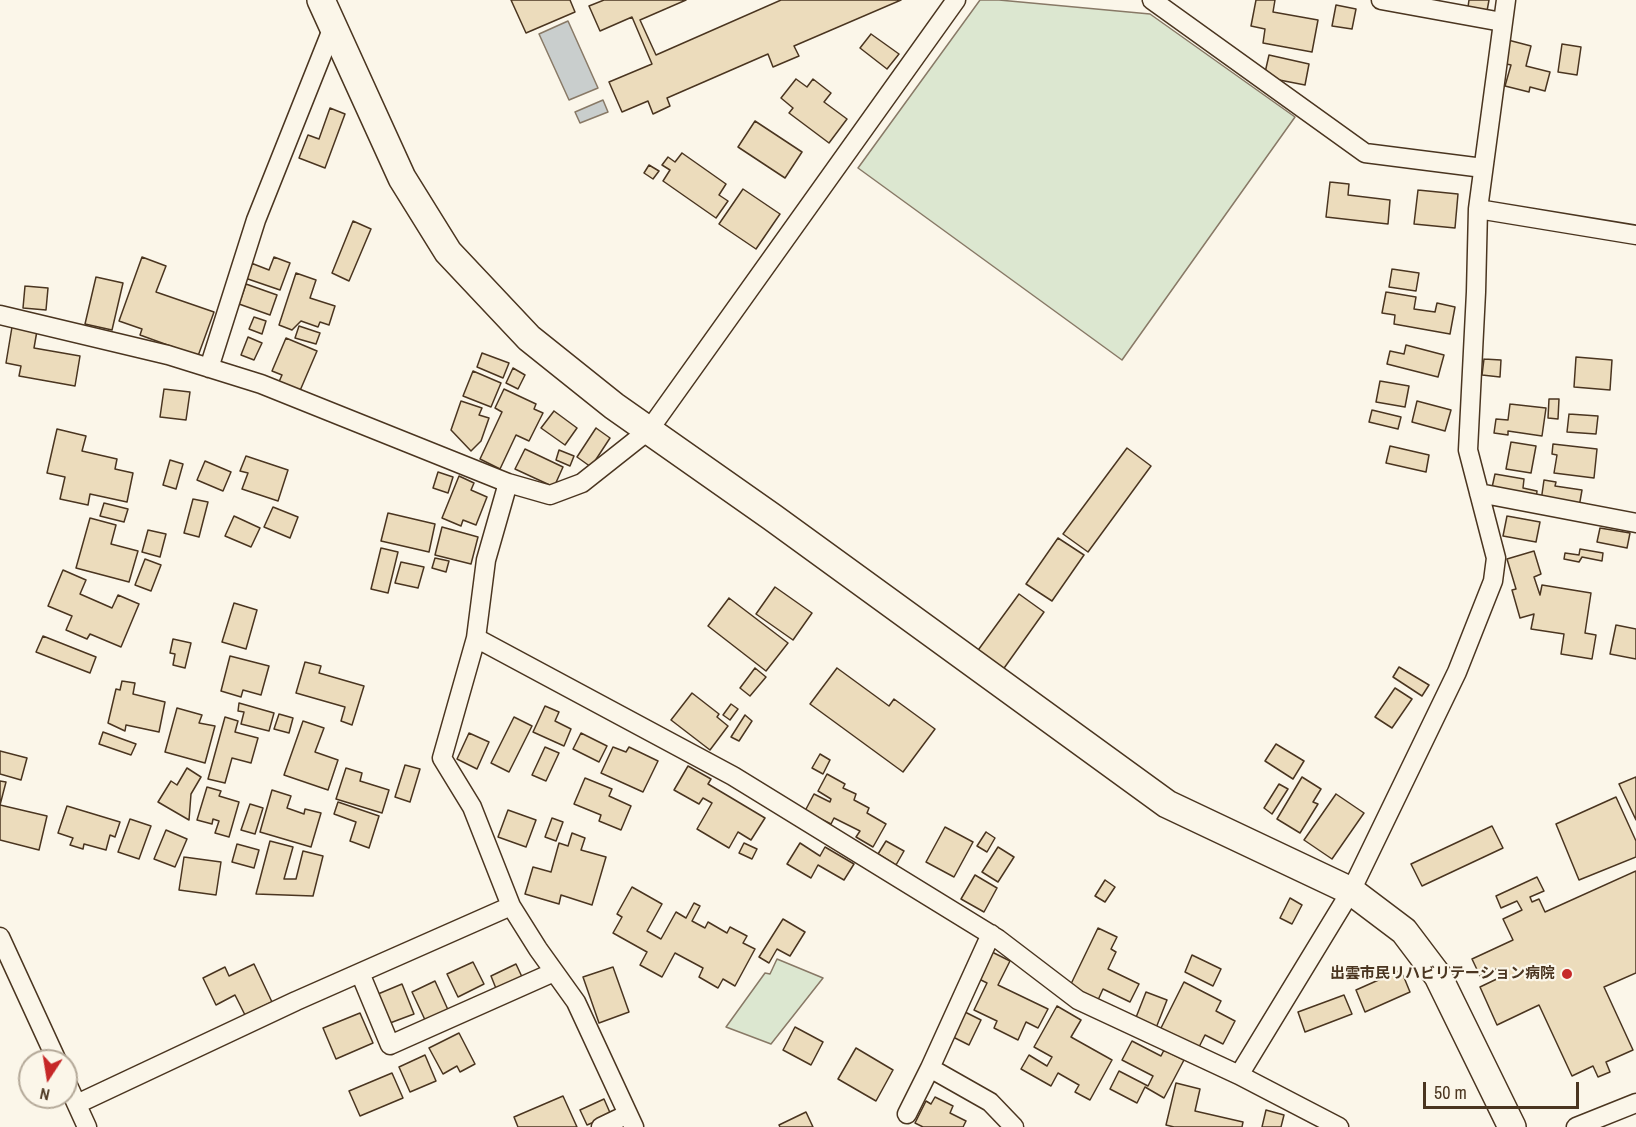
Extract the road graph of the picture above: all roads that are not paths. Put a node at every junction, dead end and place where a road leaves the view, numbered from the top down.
1 (321, 0) edge
2 (956, 0) edge
3 (1152, 0) edge
4 (1381, 0) edge
5 (1506, 0) edge
6 (1502, 22) junction
7 (333, 27) junction
8 (1483, 168) junction
9 (1478, 209) junction
10 (1635, 230) edge
11 (0, 315) edge
12 (209, 368) junction
13 (649, 430) junction
14 (508, 483) junction
15 (1479, 493) junction
16 (1636, 523) edge
17 (476, 638) junction
18 (1351, 891) junction
19 (511, 906) junction
20 (991, 934) junction
21 (0, 937) edge
22 (554, 972) junction
23 (360, 973) junction
24 (51, 1049) edge
25 (930, 1068) junction
26 (1239, 1075) junction
27 (1636, 1103) edge
28 (78, 1104) edge
29 (78, 1106) edge
30 (907, 1114) dead end
31 (631, 1121) edge
32 (87, 1127) edge
33 (601, 1127) edge
34 (1014, 1127) edge
35 (1339, 1127) edge
36 (1512, 1127) edge
37 (1576, 1127) edge

1 - 7 street
2 - 13 street
3 - 8 street
4 - 6 street
5 - 6 street
6 - 8 street
7 - 12 street
7 - 13 street
8 - 9 street
9 - 10 street
9 - 15 street
11 - 12 street
12 - 14 street
13 - 14 street
13 - 18 street
14 - 17 street
15 - 16 street
15 - 18 street
17 - 19 street
17 - 20 street
18 - 26 street
18 - 36 street
19 - 22 street
19 - 23 street
20 - 25 street
20 - 26 street
21 - 24 street
22 - 23 street
22 - 31 street
23 - 28 street
25 - 30 street
25 - 34 street
26 - 35 street
27 - 37 street
29 - 32 street
31 - 33 street

